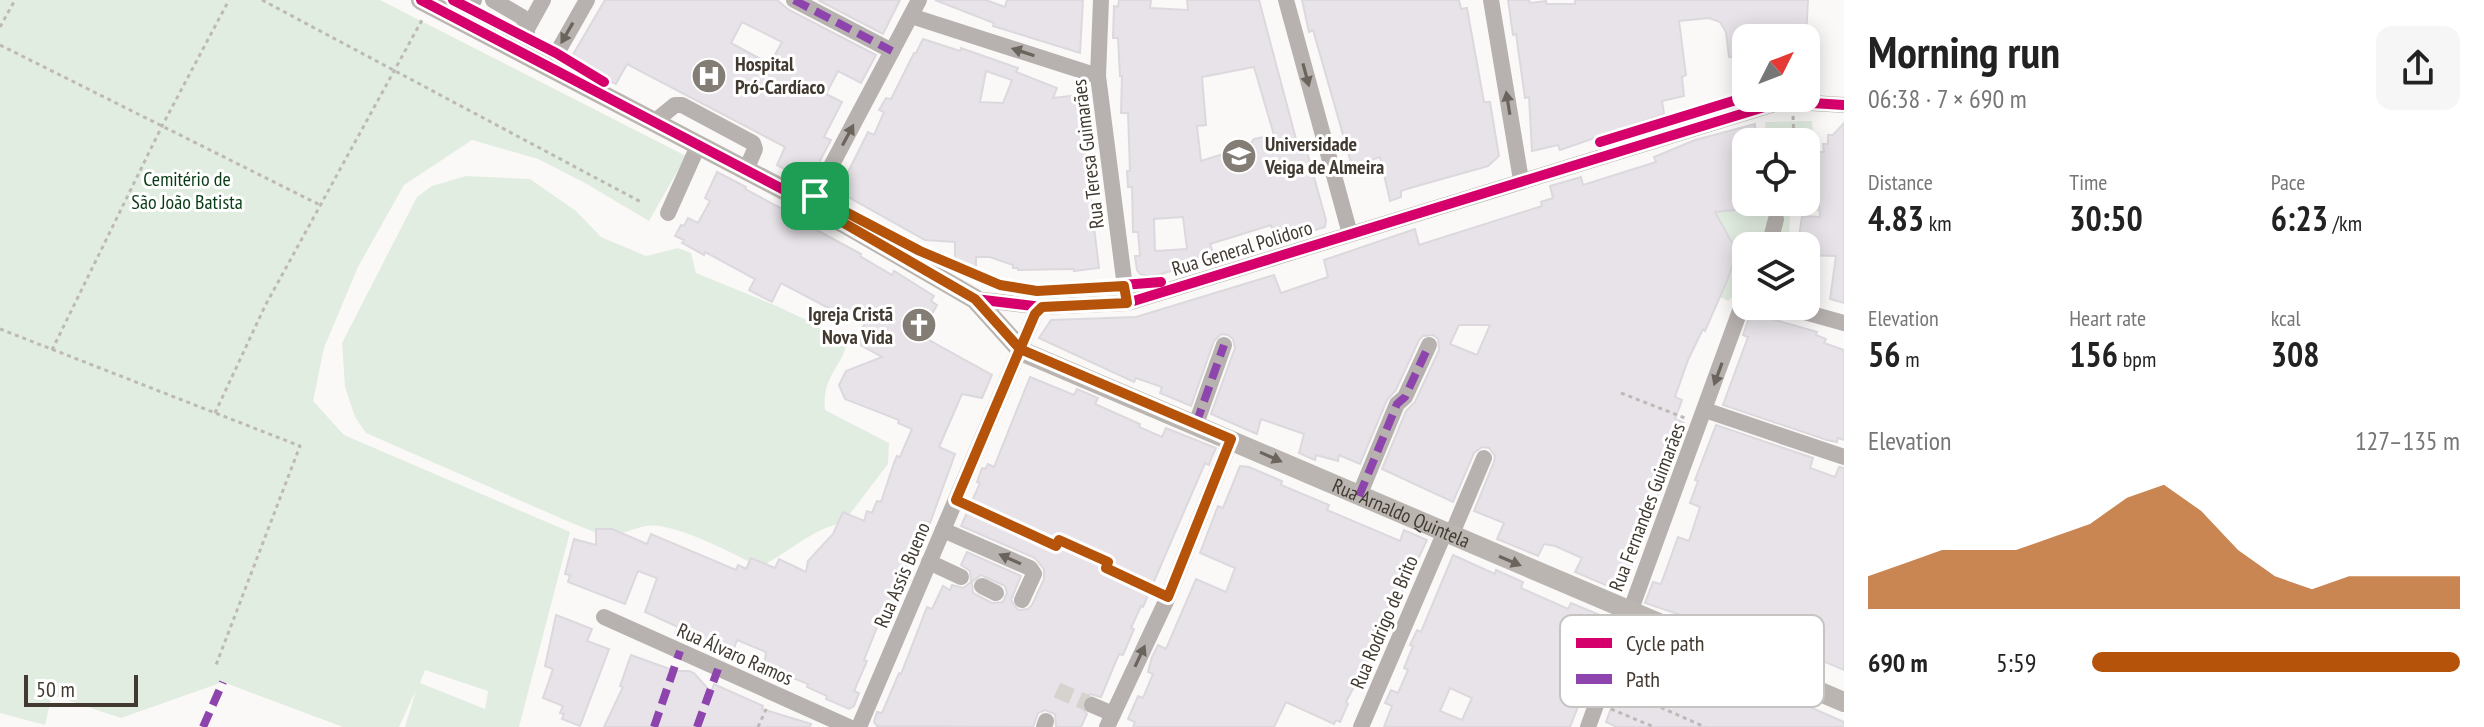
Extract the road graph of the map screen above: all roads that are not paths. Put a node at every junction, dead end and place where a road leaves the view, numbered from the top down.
1 (474, 0) edge
2 (493, 0) edge
3 (543, 0) edge
4 (567, 0) edge
5 (919, 0) edge
6 (1101, 0) edge
7 (1286, 0) edge
8 (1491, 0) edge
9 (801, 2) edge
10 (585, 3) edge
11 (432, 6) edge
12 (911, 16) junction
13 (527, 29) junction
14 (892, 51) junction
15 (540, 62) junction
16 (1098, 76) junction
17 (1820, 104) edge
18 (1844, 105) edge
19 (1732, 110) edge
20 (654, 122) junction
21 (719, 124) junction
22 (702, 148) junction
23 (746, 170) junction
24 (1521, 180) junction
25 (811, 204) junction
26 (668, 213) dead end
27 (1776, 219) dead end
28 (1773, 232) edge
29 (1350, 234) junction
30 (975, 299) junction
31 (1127, 303) junction
32 (1042, 307) junction
33 (1820, 316) edge
34 (1737, 320) edge
35 (1844, 323) edge
36 (1224, 345) dead end
37 (1429, 345) dead end
38 (1020, 349) junction
39 (1702, 417) junction
40 (1196, 424) junction
41 (1231, 439) junction
42 (1844, 457) edge
43 (1484, 458) dead end
44 (1359, 496) junction
45 (943, 530) junction
46 (1448, 535) junction
47 (929, 562) junction
48 (961, 577) dead end
49 (1022, 600) dead end
50 (1628, 612) junction
51 (1627, 615) edge
52 (1635, 615) edge
53 (604, 617) dead end
54 (1824, 694) edge
55 (1844, 702) edge
56 (1092, 705) tunnel mouth
57 (1594, 707) edge
58 (1110, 720) edge
59 (849, 727) edge
60 (859, 727) edge
61 (1361, 727) edge
62 (1588, 727) edge

1 - 11 street
2 - 13 street
3 - 13 street
4 - 10 street
5 - 12 street
6 - 16 street, Rua Teresa Guimarães
7 -> 29 street
24 -> 8 street
9 - 14 street
10 -> 15 street
11 - 15 main road, Rua General Polidoro
12 - 14 street
16 -> 12 street
13 - 15 street
25 -> 14 street
15 - 20 main road, Rua General Polidoro
16 - 31 street, Rua Teresa Guimarães
17 - 18 street, Rua General Polidoro
19 - 24 street, Rua General Polidoro
20 - 21 street
20 - 22 main road, Rua General Polidoro
21 - 22 street
21 - 23 street
22 - 23 main road, Rua General Polidoro
22 - 26 street
23 - 25 main road, Rua General Polidoro
24 - 29 street, Rua General Polidoro
25 - 30 main road, Rua General Polidoro
27 - 28 street
29 - 31 street, Rua General Polidoro
30 - 32 street, Rua General Polidoro
30 - 38 main road, Rua Arnaldo Quintela
31 - 32 street, Rua General Polidoro
32 - 38 street, Rua Assis Bueno
33 - 35 street
34 -> 39 street, Rua Fernandes Guimarães
36 - 40 street
37 - 44 street
38 - 40 main road, Rua Arnaldo Quintela
38 - 45 street, Rua Assis Bueno
39 - 42 street
39 - 50 street, Rua Fernandes Guimarães
40 - 41 main road, Rua Arnaldo Quintela
41 -> 44 main road, Rua Arnaldo Quintela
58 -> 41 street
43 - 46 street, Rua Rodrigo de Brito
44 - 46 main road, Rua Arnaldo Quintela
45 - 47 street, Rua Assis Bueno
49 -> 45 street
46 -> 50 main road, Rua Arnaldo Quintela
46 - 61 street, Rua Rodrigo de Brito
47 - 48 street
47 - 60 street, Rua Assis Bueno
50 - 51 street, Rua Fernandes Guimarães
50 - 52 main road, Rua Arnaldo Quintela
53 - 59 street, Rua Álvaro Ramos
54 - 55 main road, Rua Arnaldo Quintela
56 - 58 street
57 - 62 street, Rua Fernandes Guimarães

